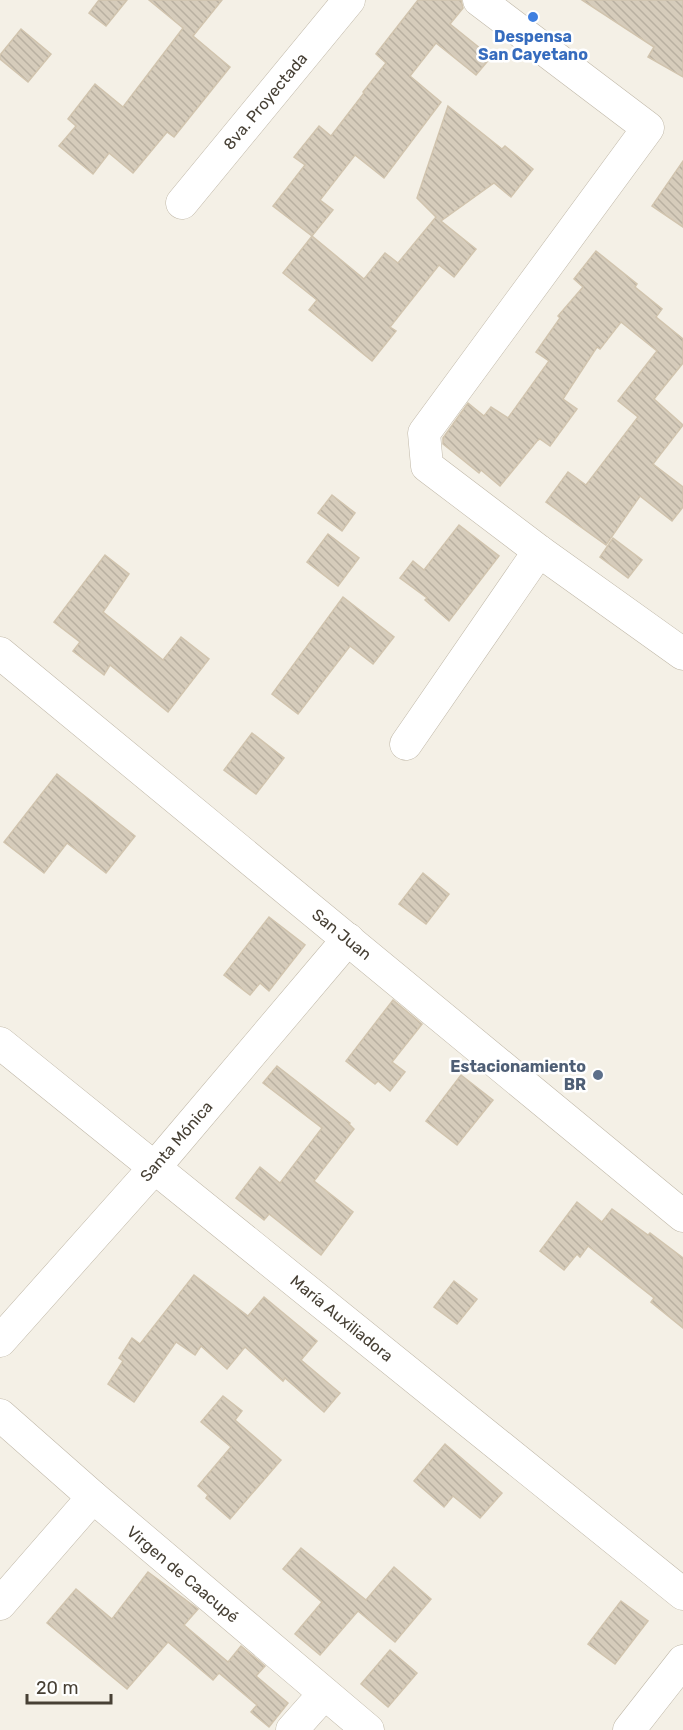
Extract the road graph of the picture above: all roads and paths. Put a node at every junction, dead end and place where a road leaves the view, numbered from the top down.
1 (349, 0) edge
2 (479, 0) edge
3 (182, 203) dead end
4 (539, 551) junction
5 (0, 654) edge
6 (683, 654) edge
7 (406, 744) dead end
8 (348, 939) junction
9 (0, 1043) edge
10 (155, 1167) junction
11 (683, 1216) edge
12 (0, 1341) edge
13 (0, 1415) edge
14 (93, 1497) junction
15 (683, 1594) edge
16 (0, 1605) edge
17 (683, 1661) edge
18 (324, 1694) junction
19 (292, 1730) edge
20 (368, 1730) edge
21 (629, 1730) edge

1 - 3 street, 8va. Proyectada
2 - 4 street
4 - 6 street
4 - 7 street
5 - 8 street, San Juan
8 - 10 street, Santa Mónica
8 - 11 street, San Juan
9 - 10 street, María Auxiliadora
10 - 12 street, Santa Mónica
10 - 15 street, María Auxiliadora
13 - 14 street, Virgen de Caacupé
14 - 16 street
14 - 18 street, Virgen de Caacupé
17 - 21 street
18 - 19 street
18 - 20 street, Virgen de Caacupé

